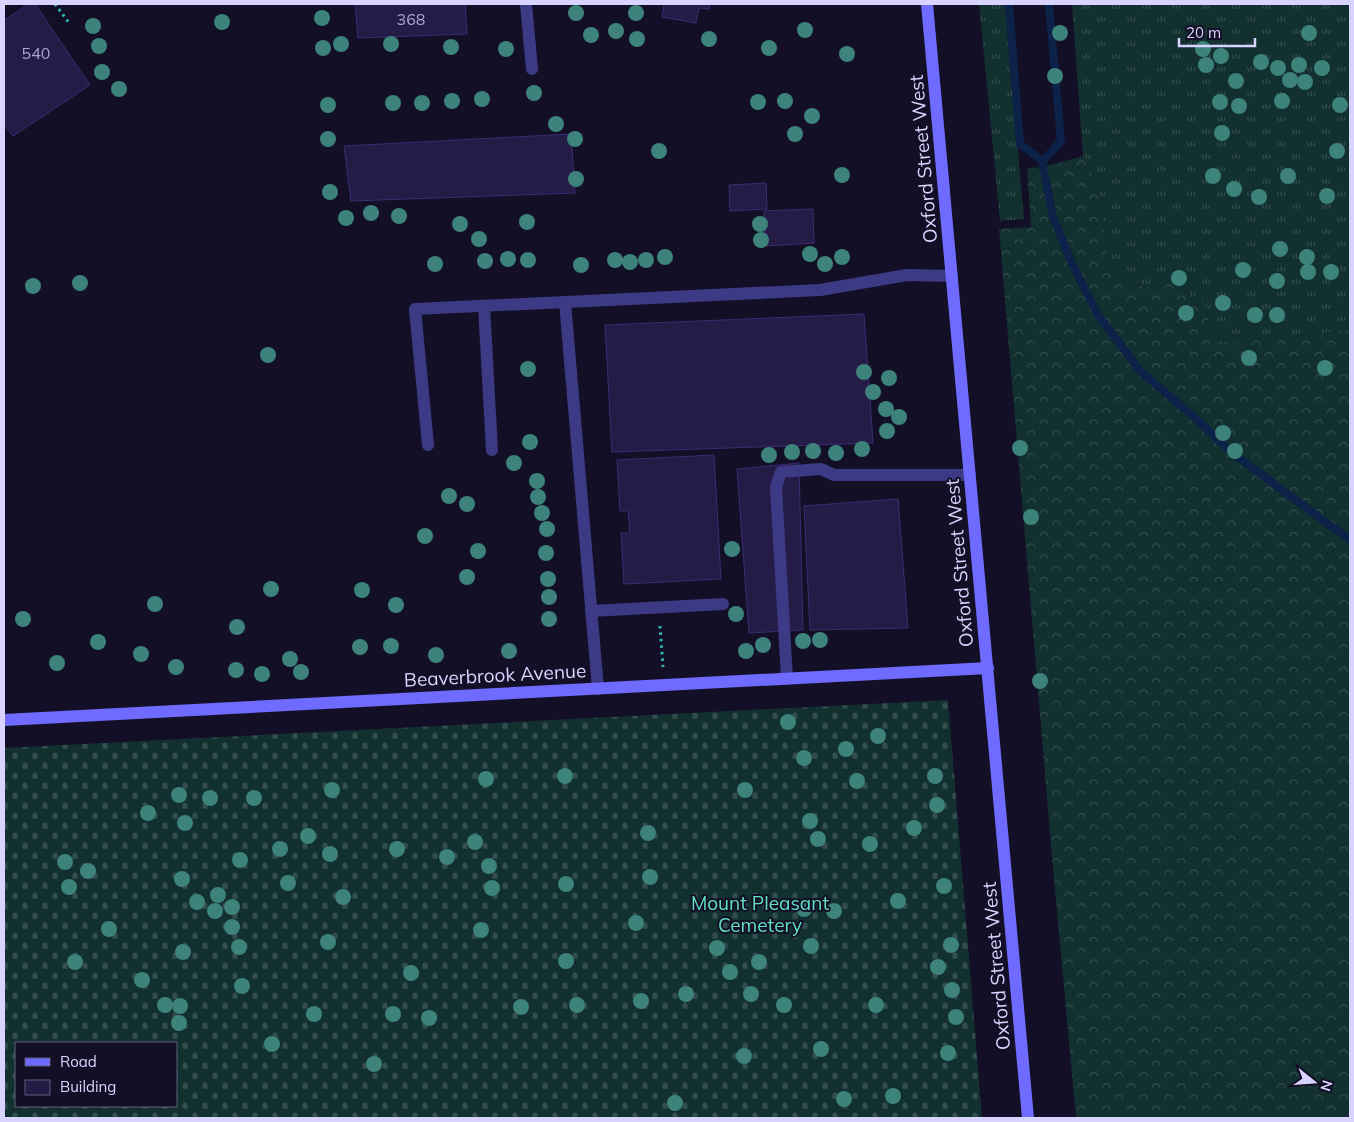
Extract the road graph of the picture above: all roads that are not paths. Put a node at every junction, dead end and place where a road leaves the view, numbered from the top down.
1 (526, 4) edge
2 (927, 4) edge
3 (532, 69) dead end
4 (952, 276) junction
5 (565, 302) junction
6 (484, 306) junction
7 (428, 445) dead end
8 (492, 450) dead end
9 (970, 474) junction
10 (723, 604) dead end
11 (591, 611) junction
12 (988, 668) junction
13 (787, 679) junction
14 (598, 689) junction
15 (4, 720) edge
16 (1028, 1118) edge

1 - 3 lane
2 - 4 main road, Oxford Street West
4 - 5 lane
4 - 9 main road, Oxford Street West
5 - 6 lane
5 - 11 lane
6 - 7 lane
6 - 8 lane
9 - 12 main road, Oxford Street West
9 - 13 lane
10 - 11 lane
11 - 14 lane
12 - 13 main road, Beaverbrook Avenue
12 - 16 main road, Oxford Street West
13 - 14 main road, Beaverbrook Avenue
14 - 15 main road, Beaverbrook Avenue

